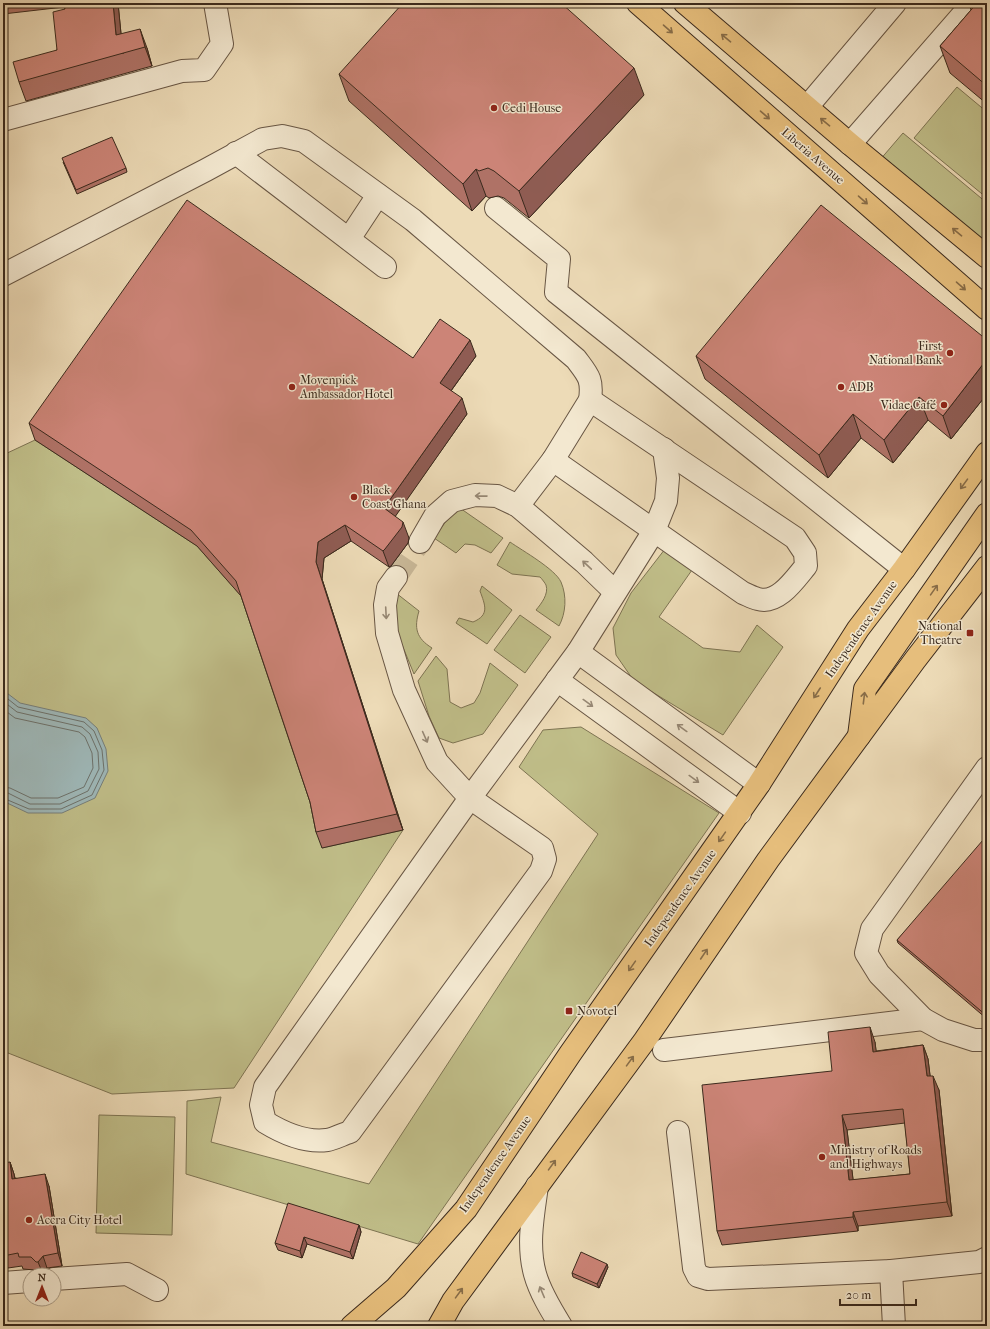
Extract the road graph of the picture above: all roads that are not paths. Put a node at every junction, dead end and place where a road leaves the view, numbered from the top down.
1 (215, 3) edge
2 (638, 3) edge
3 (685, 3) edge
4 (895, 3) edge
5 (973, 3) edge
6 (807, 107) junction
7 (3, 120) edge
8 (850, 144) junction
9 (236, 153) junction
10 (378, 195) junction
11 (496, 208) edge
12 (349, 239) junction
13 (987, 257) edge
14 (385, 267) dead end
15 (3, 275) edge
16 (987, 309) edge
17 (590, 400) junction
18 (664, 449) junction
19 (987, 452) edge
20 (553, 460) junction
21 (518, 506) junction
22 (987, 514) edge
23 (654, 531) junction
24 (420, 542) tunnel mouth
25 (987, 567) edge
26 (904, 569) junction
27 (396, 577) tunnel mouth
28 (615, 592) junction
29 (578, 652) junction
30 (557, 680) junction
31 (859, 737) junction
32 (987, 768) edge
33 (759, 784) junction
34 (470, 798) junction
35 (740, 812) junction
36 (923, 1019) junction
37 (987, 1040) edge
38 (664, 1050) dead end
39 (678, 1132) dead end
40 (537, 1186) junction
41 (987, 1258) edge
42 (891, 1271) junction
43 (62, 1279) edge
44 (22, 1282) edge
45 (3, 1283) edge
46 (157, 1290) dead end
47 (352, 1326) edge
48 (439, 1326) edge
49 (561, 1326) edge
50 (894, 1326) edge

1 - 7 street
2 -> 16 main road, Liberia Avenue
6 -> 3 main road
4 - 6 street
5 - 8 street
8 -> 6 main road
13 -> 8 main road
9 - 10 street
9 - 12 street
9 - 15 street
10 - 12 street
10 - 17 street
11 - 26 street
12 - 14 street
17 - 18 street
17 - 20 street
18 - 23 street
18 - 23 street
19 -> 26 main road, Independence Avenue
20 - 21 street
20 - 23 street
21 -> 24 street
28 -> 21 street
31 -> 22 main road
23 - 28 street
25 - 31 main road
26 -> 33 main road, Independence Avenue
27 -> 34 street
28 - 29 street
29 - 30 street
33 -> 29 street
30 - 34 street
30 -> 35 street
40 -> 31 main road
32 - 36 street
33 - 35 main road, Independence Avenue
34 - 34 street
35 -> 47 main road, Independence Avenue
36 - 37 street
36 - 38 street
39 - 42 street
48 -> 40 main road
49 -> 40 street
41 - 42 street
42 - 50 street
43 - 46 street
44 - 45 street

